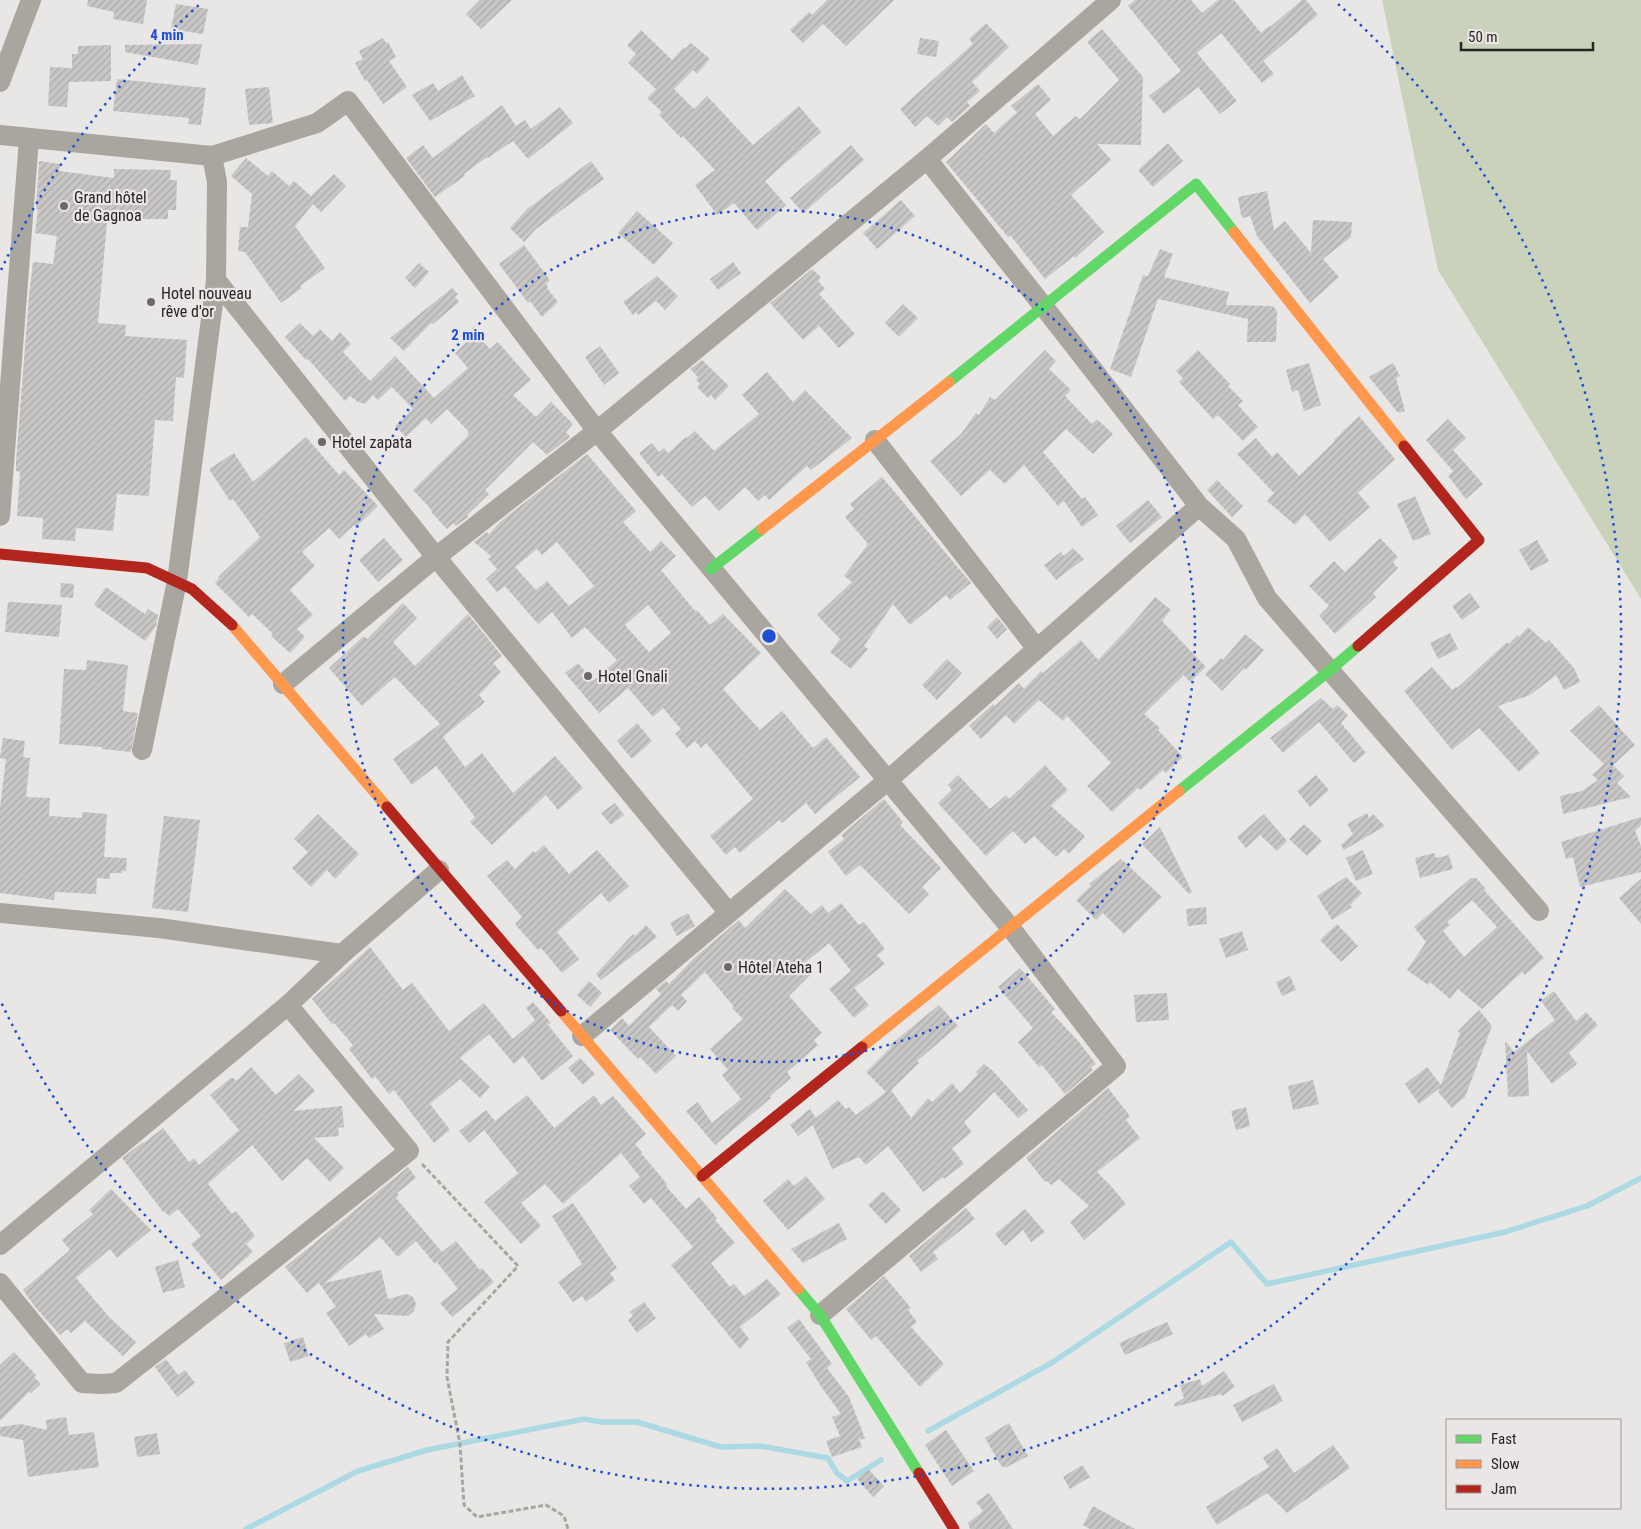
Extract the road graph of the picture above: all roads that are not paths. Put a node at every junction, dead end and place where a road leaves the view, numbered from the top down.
1 (32, 0) edge
2 (1111, 0) edge
3 (0, 82) edge
4 (0, 135) edge
5 (29, 138) junction
6 (212, 156) junction
7 (926, 160) junction
8 (216, 280) junction
9 (1044, 307) junction
10 (597, 431) junction
11 (875, 440) junction
12 (1199, 506) junction
13 (0, 516) edge
14 (0, 554) edge
15 (436, 557) junction
16 (711, 569) junction
17 (177, 581) junction
18 (1037, 648) junction
19 (1329, 671) junction
20 (282, 684) junction
21 (142, 750) dead end
22 (887, 781) junction
23 (440, 870) junction
24 (1539, 911) dead end
25 (0, 913) edge
26 (729, 913) junction
27 (1010, 927) junction
28 (342, 954) junction
29 (288, 1004) junction
30 (582, 1036) junction
31 (702, 1176) junction
32 (0, 1245) edge
33 (0, 1283) edge
34 (820, 1315) junction
35 (954, 1529) edge

1 - 3 street
2 - 7 street
4 - 5 street
5 - 6 street
5 - 13 street
6 - 8 street
6 - 10 street
7 - 9 street
7 - 10 street
8 - 15 street
8 - 17 street
9 - 11 street
9 - 12 street
9 - 19 street
10 - 15 street
10 - 16 street
11 - 16 street
11 - 18 street
12 - 18 street
12 - 19 street
14 - 17 street
15 - 20 street
15 - 26 street
16 - 22 street
17 - 20 street
17 - 21 street
18 - 22 street
19 - 24 street
19 - 27 street
20 - 23 street
22 - 26 street
22 - 27 street
23 - 28 street
23 - 30 street
25 - 28 street
26 - 30 street
27 - 31 street
27 - 34 street
28 - 29 street
29 - 32 street
29 - 33 street
30 - 31 street
31 - 34 street
34 - 35 street

